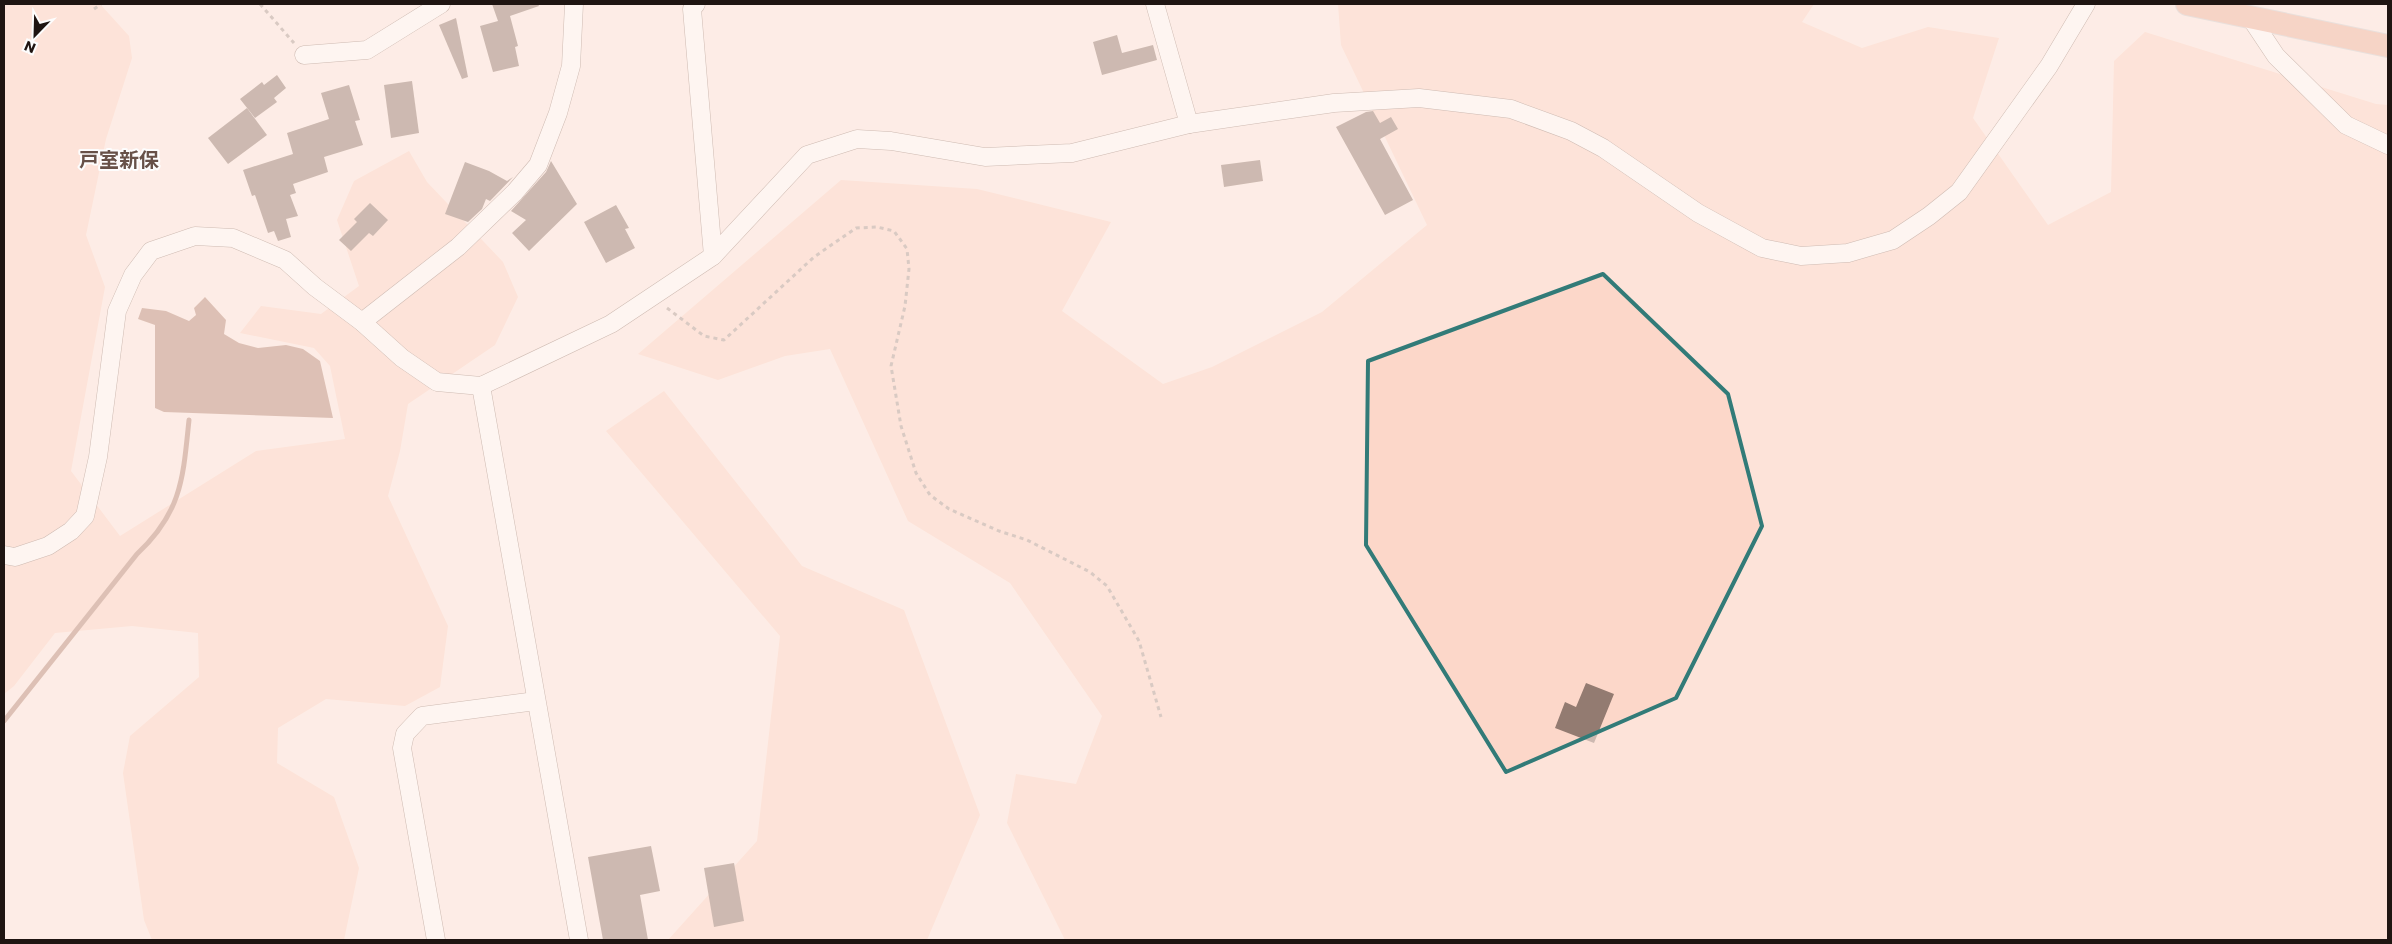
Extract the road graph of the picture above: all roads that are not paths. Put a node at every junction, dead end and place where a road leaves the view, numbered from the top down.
1 (441, 4) edge
2 (574, 4) edge
3 (696, 4) edge
4 (1155, 4) edge
5 (2086, 4) edge
6 (2188, 4) edge
7 (2250, 17) junction
8 (2388, 46) edge
9 (304, 55) road end
10 (1189, 124) junction
11 (2388, 145) edge
12 (713, 256) junction
13 (362, 322) junction
14 (481, 386) junction
15 (4, 556) edge
16 (536, 701) junction
17 (436, 940) edge
18 (579, 940) edge

1 - 9 street
2 - 13 street
3 - 12 street
4 - 10 street
5 - 10 street
6 - 7 main road
7 - 8 main road
7 - 11 street
10 - 12 street
12 - 14 street
13 - 14 street
13 - 15 street
14 - 16 street
16 - 17 street
16 - 18 street

